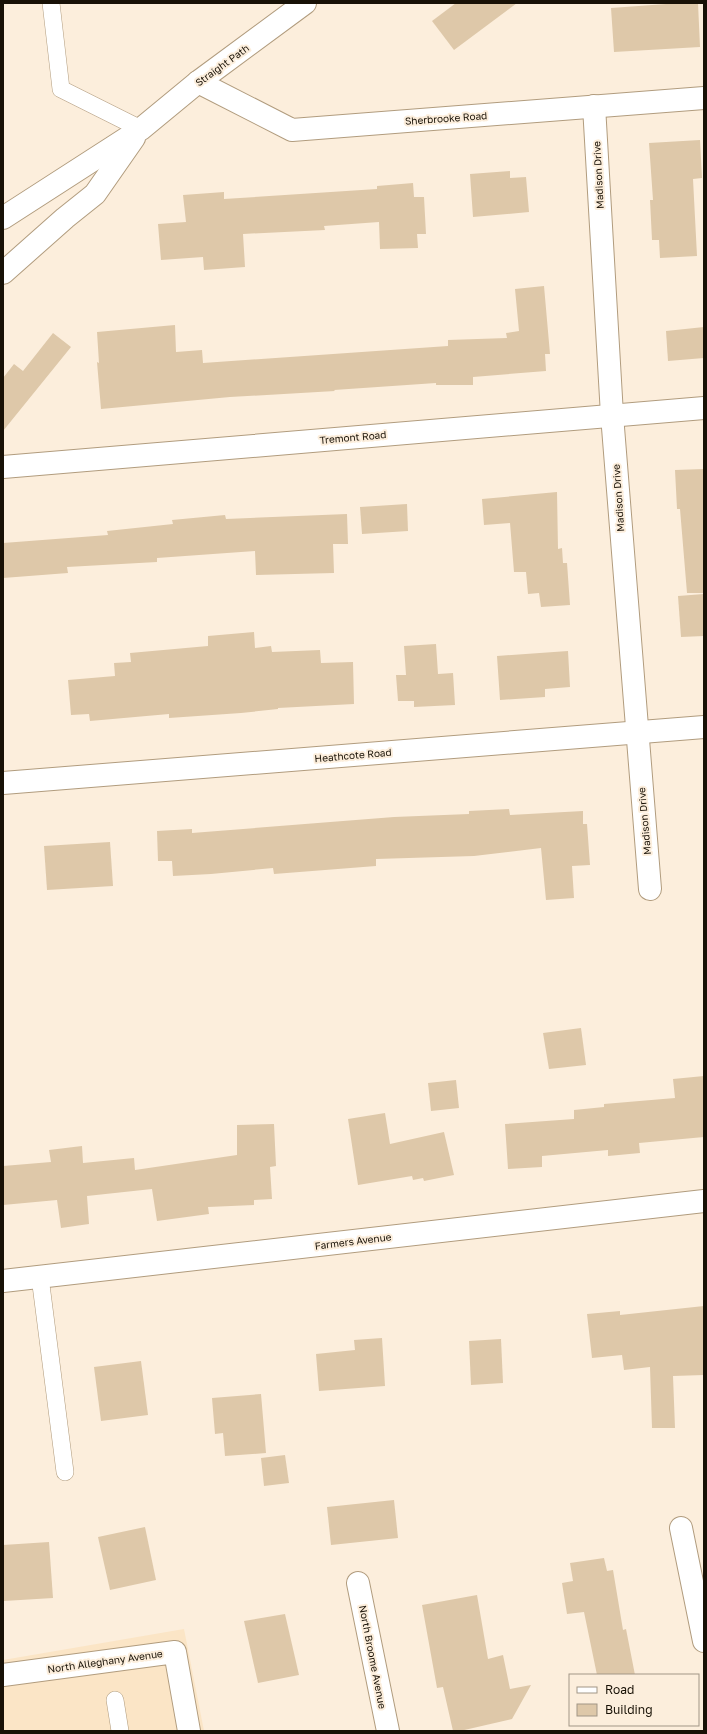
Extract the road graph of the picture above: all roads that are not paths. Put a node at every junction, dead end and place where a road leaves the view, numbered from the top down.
1 (51, 3) edge
2 (305, 3) edge
3 (198, 82) junction
4 (704, 98) edge
5 (594, 106) junction
6 (140, 129) junction
7 (3, 218) edge
8 (3, 273) edge
9 (704, 408) edge
10 (612, 415) junction
11 (3, 467) edge
12 (704, 727) edge
13 (637, 732) junction
14 (3, 783) edge
15 (650, 889) dead end
16 (704, 1201) edge
17 (40, 1277) junction
18 (3, 1281) edge
19 (65, 1472) dead end
20 (681, 1528) dead end
21 (358, 1583) dead end
22 (704, 1642) edge
23 (3, 1674) edge
24 (115, 1700) dead end
25 (120, 1731) edge
26 (190, 1731) edge
27 (388, 1731) edge

1 - 6 lane
2 - 3 street, Straight Path
3 - 5 street, Sherbrooke Road
3 - 6 street, Straight Path
4 - 5 street, Sherbrooke Road
5 - 10 street, Madison Drive
6 - 7 street, Straight Path
6 - 8 street, Straight Path
9 - 10 street, Tremont Road
10 - 11 street, Tremont Road
10 - 13 street, Madison Drive
12 - 13 street, Heathcote Road
13 - 14 street, Heathcote Road
13 - 15 street, Madison Drive
16 - 17 street, Farmers Avenue
17 - 18 street, Farmers Avenue
17 - 19 lane
20 - 22 street
21 - 27 street, North Broome Avenue
23 - 26 street, North Alleghany Avenue
24 - 25 lane

